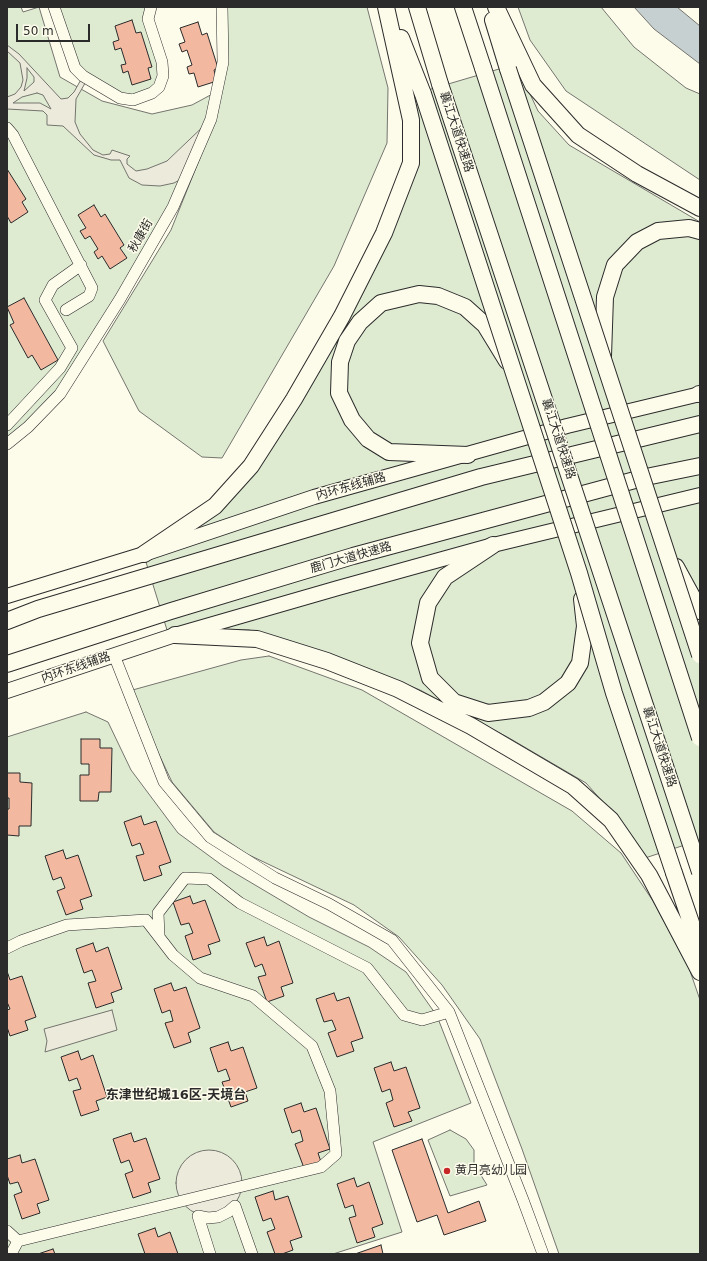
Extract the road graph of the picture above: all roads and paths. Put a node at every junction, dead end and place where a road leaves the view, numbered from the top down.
1 (54, 7) edge
2 (151, 7) edge
3 (222, 7) edge
4 (387, 7) edge
5 (416, 7) edge
6 (463, 7) edge
7 (489, 7) edge
8 (496, 7) edge
9 (7, 128) edge
10 (700, 208) edge
11 (700, 231) edge
12 (81, 265) junction
13 (66, 310) dead end
14 (603, 356) junction
15 (509, 364) junction
16 (700, 394) edge
17 (700, 424) edge
18 (7, 425) edge
19 (7, 444) edge
20 (468, 454) junction
21 (700, 466) edge
22 (700, 495) edge
23 (664, 544) junction
24 (493, 545) junction
25 (144, 554) junction
26 (579, 573) junction
27 (7, 596) edge
28 (700, 610) edge
29 (7, 620) edge
30 (175, 635) junction
31 (114, 655) junction
32 (700, 655) edge
33 (7, 664) edge
34 (7, 691) edge
35 (700, 738) edge
36 (700, 872) edge
37 (158, 913) junction
38 (146, 920) junction
39 (159, 936) junction
40 (7, 948) edge
41 (700, 949) edge
42 (700, 972) edge
43 (449, 1012) junction
44 (7, 1231) edge
45 (18, 1241) junction
46 (539, 1253) edge
47 (11, 1254) edge
48 (210, 1254) edge
49 (252, 1254) edge

1 - 2 street
3 - 19 street, 秋康街
4 - 15 highway, bridge
4 - 25 highway
5 - 36 highway, 襄江大道快速路, bridge
6 - 35 highway, bridge
7 - 14 highway, bridge
8 - 10 highway
9 - 12 street
11 - 14 highway
12 - 13 street
12 - 18 street
14 - 23 highway, bridge
15 - 20 highway
15 - 26 highway, bridge
16 - 20 main road, 内环东线辅路
17 - 29 highway
20 - 25 main road, 内环东线辅路
21 - 33 highway, 鹿门大道快速路
22 - 24 main road, 内环东线辅路
23 - 28 highway, bridge
23 - 32 highway, bridge
24 - 26 highway, bridge
24 - 30 main road, 内环东线辅路
25 - 27 main road, 内环东线辅路
26 - 41 highway, bridge
30 - 31 main road, 内环东线辅路
30 - 42 highway
31 - 34 main road, 内环东线辅路
31 - 43 street
37 - 38 street
37 - 39 street
37 - 43 street
38 - 39 street
38 - 40 street
39 - 45 street
43 - 46 street
44 - 45 street
45 - 47 street
48 - 49 street

